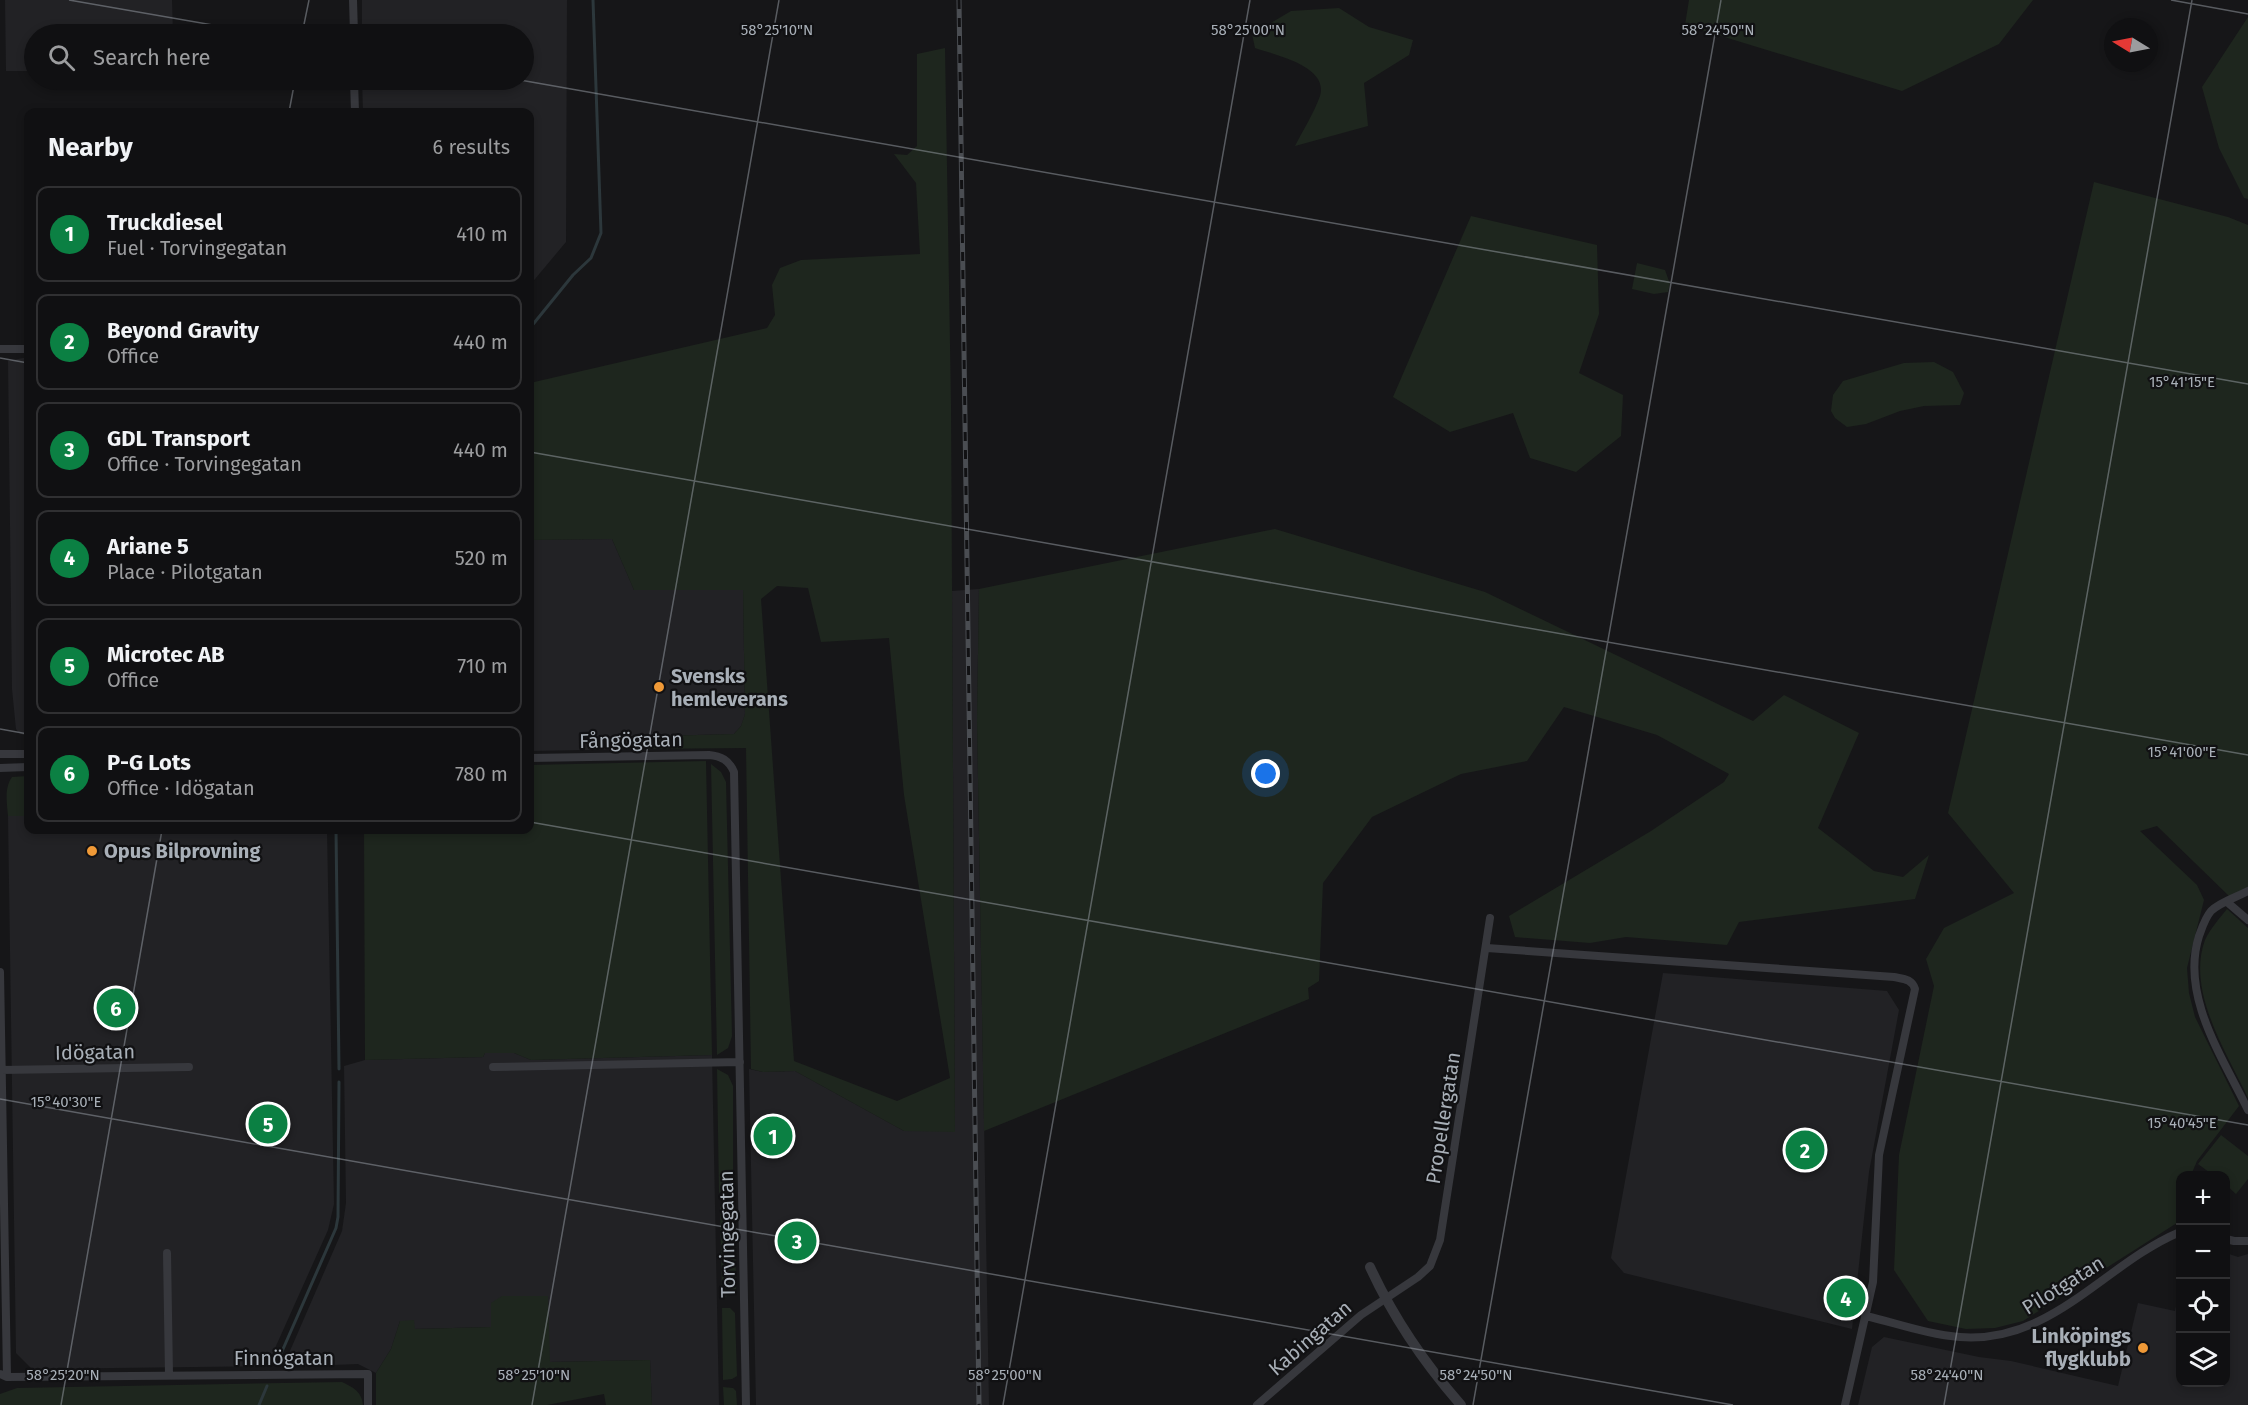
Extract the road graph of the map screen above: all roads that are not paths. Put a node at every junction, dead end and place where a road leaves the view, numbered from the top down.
1 (353, 0) edge
2 (354, 24) edge
3 (354, 90) edge
4 (355, 108) edge
5 (24, 349) edge
6 (0, 350) edge
7 (0, 754) edge
8 (24, 754) edge
9 (534, 758) edge
10 (730, 764) joint
11 (24, 767) edge
12 (0, 768) edge
13 (2248, 891) edge
14 (2227, 902) junction
15 (1491, 918) dead end
16 (2248, 920) edge
17 (1487, 948) junction
18 (0, 972) edge
19 (740, 1062) junction
20 (189, 1066) dead end
21 (493, 1067) dead end
22 (1, 1070) edge
23 (2248, 1110) edge
24 (2176, 1234) edge
25 (2230, 1239) edge
26 (2248, 1241) edge
27 (167, 1253) dead end
28 (1370, 1268) dead end
29 (1386, 1298) junction
30 (1866, 1317) junction
31 (169, 1375) junction
32 (2, 1378) edge
33 (368, 1405) edge
34 (746, 1405) edge
35 (1257, 1405) edge
36 (1461, 1405) edge
37 (1845, 1405) edge

1 - 2 street
3 - 4 street
5 - 6 street
7 - 8 street
9 - 10 street, Fångögatan
10 - 19 street, Torvingegatan
11 - 12 street
13 - 14 street
14 - 16 street
14 - 23 street
15 - 17 street, Propellergatan
17 - 29 street, Propellergatan
17 - 30 street
18 - 22 street
19 - 21 street
19 - 34 street, Torvingegatan
20 - 22 street, Idögatan
22 - 32 street
24 - 30 street, Pilotgatan
25 - 26 street
27 - 31 street
28 - 29 street
29 - 35 street, Kabingatan
29 - 36 street
30 - 37 street
31 - 32 street, Finnögatan
31 - 33 street, Finnögatan

